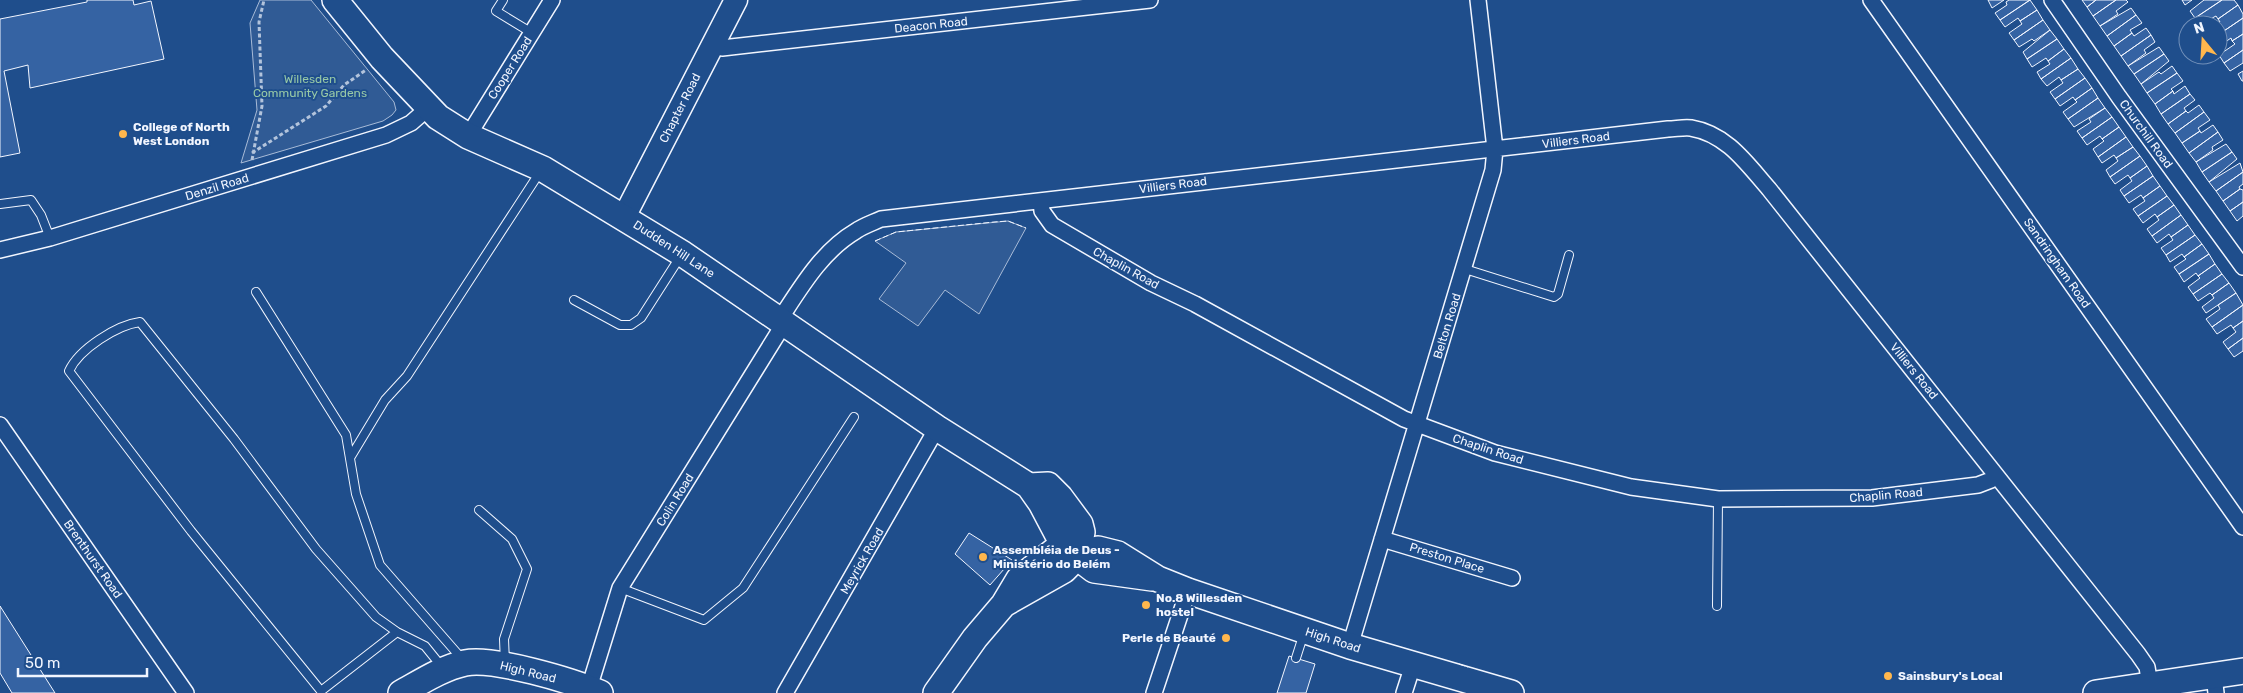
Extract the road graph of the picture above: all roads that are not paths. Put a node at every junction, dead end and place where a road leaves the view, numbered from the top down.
1 (335, 0) edge
2 (503, 0) edge
3 (552, 0) edge
4 (736, 0) edge
5 (1150, 0) edge
6 (1478, 0) edge
7 (1871, 0) edge
8 (2052, 0) edge
9 (532, 33) junction
10 (714, 43) junction
11 (427, 109) junction
12 (468, 136) junction
13 (1495, 149) junction
14 (543, 168) junction
15 (1041, 200) junction
16 (0, 204) edge
17 (624, 217) junction
18 (50, 238) junction
19 (0, 250) edge
20 (683, 254) junction
21 (1569, 255) dead end
22 (2243, 267) edge
23 (1465, 268) junction
24 (256, 292) dead end
25 (574, 300) dead end
26 (783, 321) junction
27 (854, 417) dead end
28 (1417, 423) junction
29 (0, 425) edge
30 (937, 428) junction
31 (350, 458) junction
32 (1996, 475) junction
33 (1718, 500) junction
34 (479, 510) dead end
35 (2243, 527) edge
36 (1382, 539) junction
37 (1077, 557) junction
38 (1512, 578) dead end
39 (620, 588) junction
40 (1188, 592) junction
41 (1717, 606) dead end
42 (1304, 631) junction
43 (397, 632) junction
44 (1350, 646) junction
45 (1296, 658) dead end
46 (506, 665) junction
47 (1412, 665) junction
48 (455, 666) junction
49 (2243, 671) edge
50 (2150, 684) junction
51 (2215, 684) edge
52 (594, 691) edge
53 (186, 693) edge
54 (401, 693) edge
55 (785, 693) edge
56 (936, 693) edge
57 (1154, 693) edge
58 (1404, 693) edge
59 (1511, 693) edge
60 (2096, 693) edge

1 - 11 main road, Dudden Hill Lane
2 - 9 lane
3 - 9 street, Cooper Road
4 - 10 street, Chapter Road
5 - 10 street, Deacon Road
6 - 13 street, Belton Road
7 - 35 street, Sandringham Road
8 - 22 street, Churchill Road
9 - 12 street, Cooper Road
10 - 17 street, Chapter Road
11 - 12 main road, Dudden Hill Lane
11 - 18 street, Denzil Road
12 - 14 main road, Dudden Hill Lane
13 - 15 street, Villiers Road
13 - 23 street, Belton Road
13 - 32 street, Villiers Road
14 - 17 main road, Dudden Hill Lane
14 - 31 lane
15 - 26 street, Villiers Road
15 - 28 street, Chaplin Road
16 - 18 lane
17 - 20 main road, Dudden Hill Lane
18 - 19 street, Denzil Road
20 - 25 lane
20 - 26 main road, Dudden Hill Lane
21 - 23 lane
23 - 28 street, Belton Road
24 - 31 lane
26 - 30 main road, Dudden Hill Lane
26 - 39 street, Colin Road
27 - 39 lane
28 - 33 street, Chaplin Road
28 - 36 street, Belton Road
29 - 53 street, Brenthurst Road
30 - 37 main road, Dudden Hill Lane
30 - 55 street, Meyrick Road
31 - 48 lane
32 - 33 street, Chaplin Road
32 - 50 street, Villiers Road
33 - 41 lane
34 - 46 lane
36 - 38 street, Preston Place
36 - 44 street, Belton Road
37 - 40 main road, High Road
37 - 56 main road, High Road
39 - 52 street, Colin Road
40 - 42 main road, High Road
40 - 57 street
42 - 44 main road, High Road
42 - 45 lane
43 - 43 lane
43 - 48 lane
44 - 47 main road, High Road
46 - 48 main road, High Road
46 - 52 main road, High Road
47 - 58 street
47 - 59 main road, High Road
48 - 54 main road
49 - 51 main road
50 - 51 main road
50 - 60 main road

